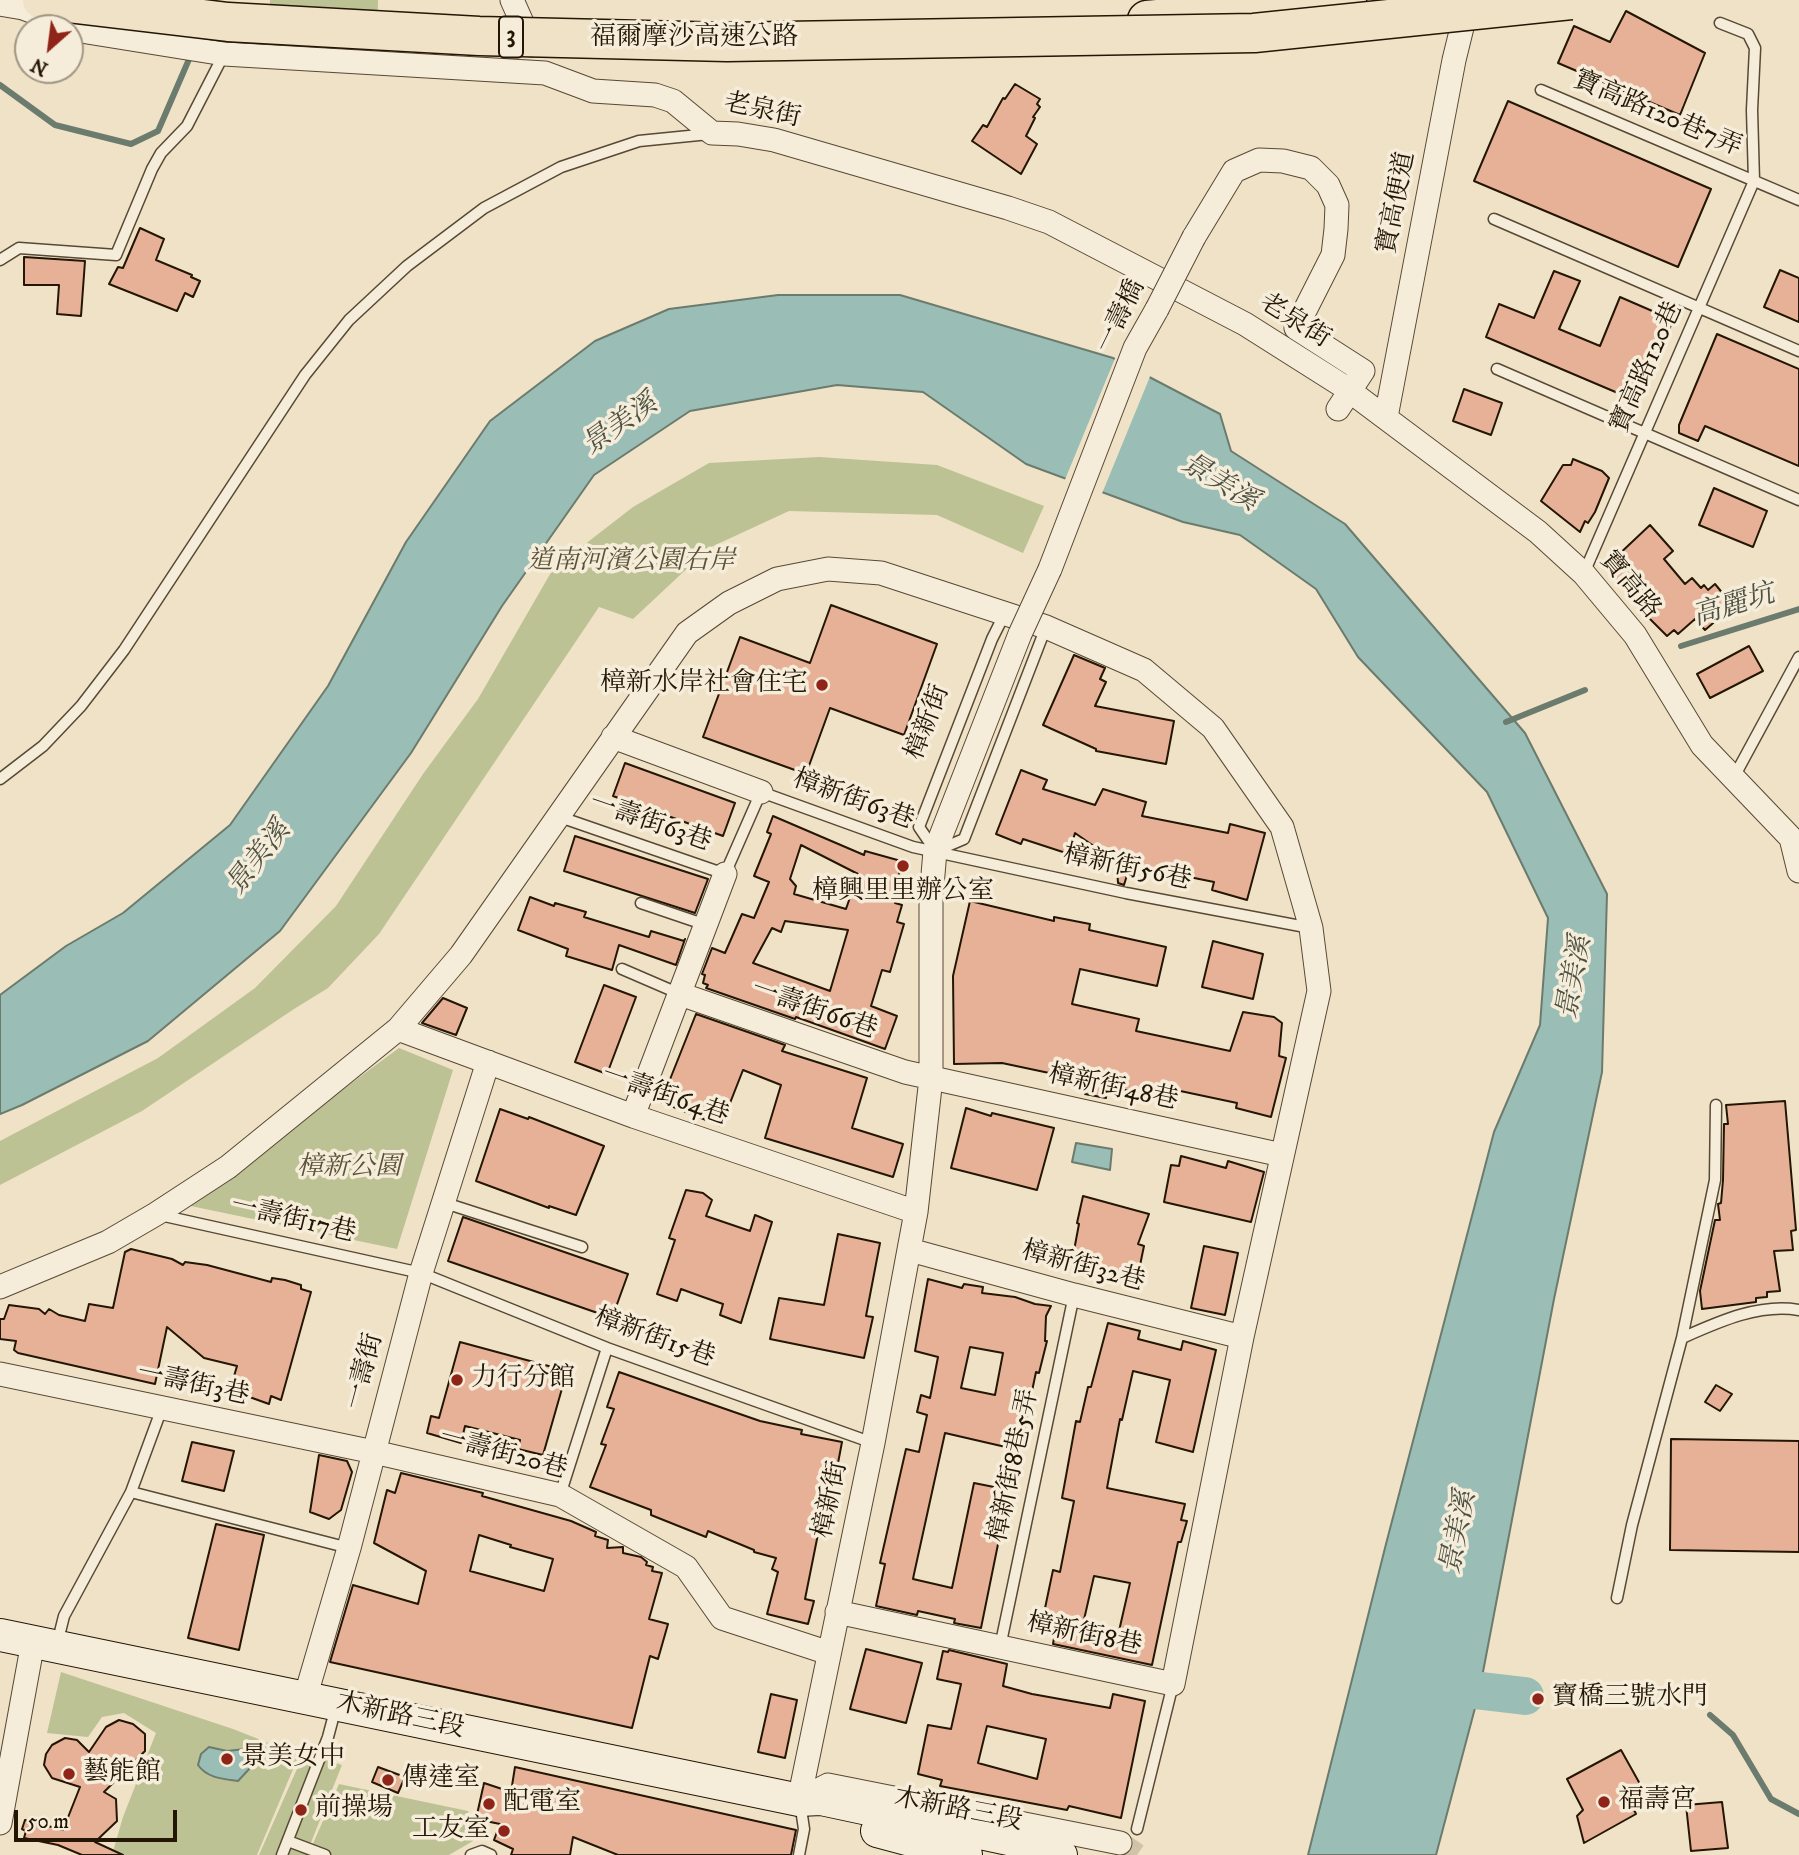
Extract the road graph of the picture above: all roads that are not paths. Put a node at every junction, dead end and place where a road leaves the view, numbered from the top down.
1 (512, 0) edge
2 (1346, 0) edge
3 (1469, 0) edge
4 (1571, 0) edge
5 (27, 3) edge
6 (1720, 23) dead end
7 (981, 36) junction
8 (224, 54) junction
9 (545, 73) junction
10 (1541, 90) dead end
11 (712, 134) junction
12 (1755, 181) junction
13 (1799, 200) edge
14 (1494, 219) dead end
15 (0, 260) edge
16 (1699, 308) junction
17 (1799, 351) edge
18 (1497, 369) dead end
19 (1344, 400) junction
20 (1386, 417) junction
21 (1645, 433) junction
22 (1799, 500) edge
23 (1584, 574) junction
24 (1005, 613) junction
25 (1046, 626) junction
26 (1799, 657) edge
27 (613, 737) junction
28 (1734, 777) junction
29 (0, 779) edge
30 (761, 792) junction
31 (560, 817) junction
32 (935, 851) junction
33 (1799, 871) edge
34 (725, 874) junction
35 (641, 903) dead end
36 (706, 925) junction
37 (1311, 928) junction
38 (622, 969) dead end
39 (680, 994) junction
40 (398, 1029) junction
41 (488, 1062) junction
42 (931, 1078) junction
43 (1716, 1105) dead end
44 (633, 1116) junction
45 (1282, 1155) junction
46 (445, 1203) junction
47 (916, 1212) junction
48 (156, 1214) junction
49 (582, 1247) dead end
50 (910, 1250) junction
51 (421, 1273) junction
52 (0, 1287) edge
53 (1074, 1295) junction
54 (1799, 1310) edge
55 (1242, 1337) junction
56 (1682, 1338) junction
57 (607, 1348) junction
58 (0, 1374) edge
59 (162, 1408) junction
60 (873, 1443) junction
61 (374, 1452) junction
62 (131, 1492) junction
63 (560, 1495) junction
64 (349, 1548) junction
65 (1618, 1598) dead end
66 (837, 1612) junction
67 (0, 1635) edge
68 (44, 1644) junction
69 (1000, 1647) junction
70 (829, 1653) junction
71 (1173, 1684) junction
72 (304, 1698) junction
73 (337, 1704) junction
74 (6, 1760) edge
75 (799, 1800) junction
76 (0, 1823) edge
77 (1128, 1836) joint
78 (288, 1841) junction
79 (892, 1844) edge
80 (282, 1855) edge
81 (326, 1855) edge
82 (471, 1855) edge
83 (491, 1855) edge
84 (799, 1855) edge
85 (966, 1855) edge
86 (1061, 1855) edge

1 - 9 street
2 - 7 highway, 福爾摩沙高速公路 / 3, bridge
3 - 20 street, 寶高便道
4 - 7 highway, bridge
5 - 7 highway, 福爾摩沙高速公路 / 3, bridge
5 - 8 street, 老泉街
6 - 12 lane
8 - 9 street, 老泉街
8 - 15 lane
9 - 11 street, 老泉街
10 - 12 lane, 寶高路120巷7弄
11 - 19 street, 老泉街
11 - 29 lane
12 - 13 lane, 寶高路120巷7弄
12 - 16 lane, 寶高路120巷
14 - 16 lane
16 - 17 lane
16 - 21 lane, 寶高路120巷
18 - 21 lane
19 - 20 street, 老泉街
19 - 32 street, 一壽橋, bridge
20 - 23 street, 寶高路
21 - 22 lane
21 - 23 lane, 寶高路120巷
23 - 28 street, 寶高路
24 - 25 street
24 - 27 street
24 - 32 lane, 樟新街
25 - 32 lane
25 - 37 street
26 - 28 lane
27 - 30 street
27 - 31 street
28 - 33 street, 寶高路
30 - 32 lane, 樟新街63巷
30 - 34 lane, 樟新街63巷
31 - 34 lane, 一壽街63巷
31 - 40 street
32 - 37 lane, 樟新街56巷
32 - 42 street, 樟新街
34 - 36 street
35 - 36 lane
36 - 39 street
37 - 45 street
38 - 39 lane
39 - 42 street, 一壽街66巷
39 - 44 street
40 - 41 street, 一壽街64巷
40 - 48 street
41 - 44 street, 一壽街64巷
41 - 46 street, 一壽街
42 - 45 street, 樟新街48巷
42 - 47 street, 樟新街
43 - 56 lane
44 - 47 street, 一壽街64巷
45 - 55 street
46 - 49 lane
46 - 51 street, 一壽街
47 - 50 street, 樟新街
48 - 51 lane, 一壽街17巷
48 - 52 street
50 - 53 street, 樟新街32巷
50 - 60 street, 樟新街
51 - 57 lane, 樟新街15巷
51 - 61 street, 一壽街
53 - 55 street, 樟新街32巷
53 - 69 lane, 樟新街8巷5弄
54 - 56 lane
55 - 71 street
56 - 65 lane
57 - 60 lane, 樟新街15巷
57 - 63 lane
58 - 59 street, 一壽街3巷
59 - 61 street, 一壽街3巷
59 - 62 lane
60 - 66 street, 樟新街
61 - 63 street, 一壽街20巷
61 - 64 street, 一壽街
62 - 64 lane
62 - 68 lane
63 - 70 street, 一壽街20巷
64 - 72 street, 一壽街
66 - 69 street, 樟新街8巷
66 - 70 street, 樟新街
67 - 68 main road, 木新路三段
68 - 72 main road, 木新路三段
68 - 74 street
69 - 71 street, 樟新街8巷
70 - 75 street, 樟新街
71 - 77 lane
72 - 73 main road, 木新路三段
73 - 75 main road, 木新路三段
73 - 78 lane
74 - 76 street
75 - 77 street, 木新路三段
75 - 79 main road, 木新路三段
75 - 84 lane
75 - 86 main road, 木新路三段
78 - 80 lane
78 - 81 lane
79 - 85 main road, 木新路三段
82 - 83 lane

